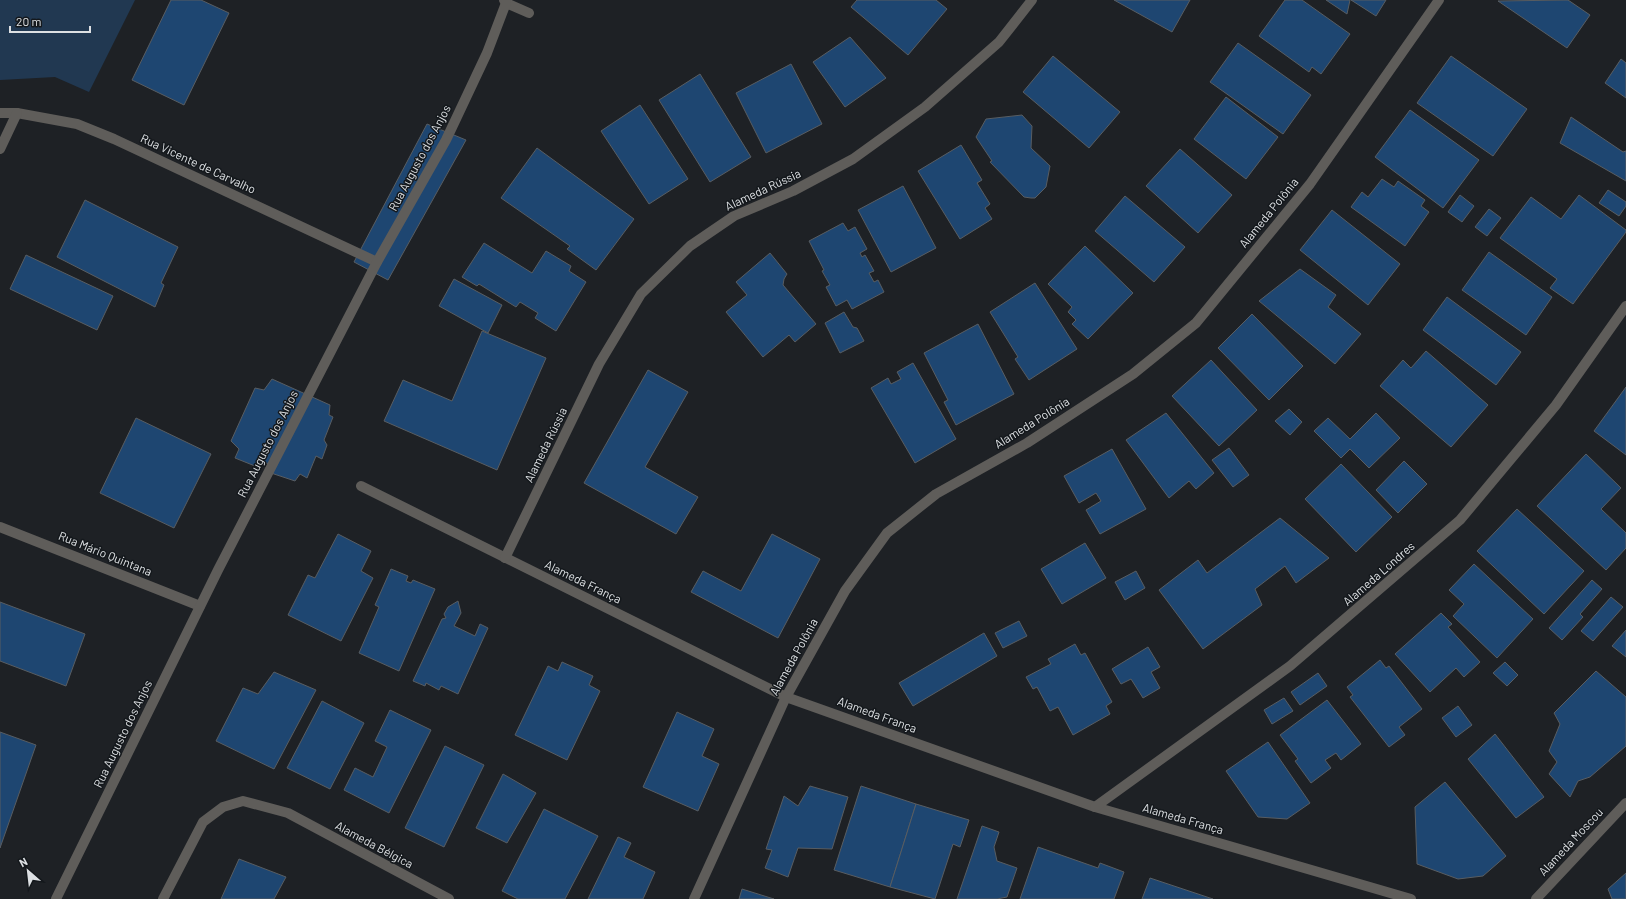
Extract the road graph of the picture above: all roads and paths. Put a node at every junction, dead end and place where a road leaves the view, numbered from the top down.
1 (1032, 0) edge
2 (1438, 0) edge
3 (505, 1) edge
4 (529, 13) dead end
5 (0, 113) edge
6 (17, 113) junction
7 (0, 149) edge
8 (377, 262) junction
9 (1626, 306) edge
10 (361, 486) dead end
11 (0, 527) edge
12 (505, 558) junction
13 (200, 606) junction
14 (786, 697) junction
15 (1626, 803) edge
16 (1095, 807) junction
17 (56, 899) edge
18 (163, 899) edge
19 (449, 899) edge
20 (694, 899) edge
21 (1411, 899) edge
22 (1536, 899) edge

1 - 12 street, Alameda Rússia
2 - 14 street, Alameda Polônia
3 - 4 street
3 - 8 street, Rua Augusto dos Anjos
5 - 6 street, Rua Vicente de Carvalho
6 - 7 street
6 - 8 street, Rua Vicente de Carvalho
8 - 13 street, Rua Augusto dos Anjos
9 - 16 street, Alameda Londres
10 - 12 street, Alameda França
11 - 13 street, Rua Mário Quintana
12 - 14 street, Alameda França
13 - 17 street, Rua Augusto dos Anjos
14 - 16 street, Alameda França
14 - 20 street, Alameda Polônia
15 - 22 street, Alameda Moscou
16 - 21 street, Alameda França
18 - 19 street, Alameda Bélgica

